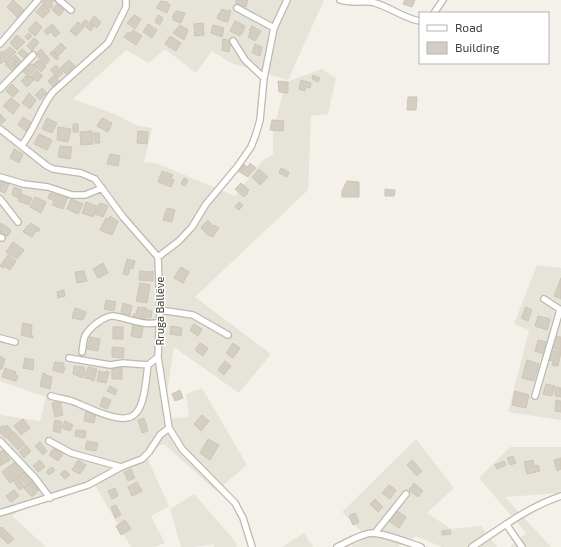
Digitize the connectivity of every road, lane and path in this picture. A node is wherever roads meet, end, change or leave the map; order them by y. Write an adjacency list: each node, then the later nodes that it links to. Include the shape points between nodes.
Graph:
1 (38, 0): 13 (street)
2 (59, 0): 8 (street)
3 (126, 0): 18 (street, via 126,7 108,43 45,101)
4 (287, 0): 11 (street)
5 (340, 0): 10 (street, via 366,0)
6 (443, 0): 9 (street)
7 (237, 8): 11 (street)
8 (71, 10)
9 (435, 12)
10 (419, 21)
11 (274, 28): 15 (street)
12 (233, 41): 15 (street, via 245,60)
13 (0, 44)
14 (33, 55): 16 (street)
15 (264, 78): 23 (street, via 260,120 250,147 206,204 192,227)
16 (0, 90)
17 (0, 129): 18 (street)
18 (22, 145): 20 (street, via 47,166 81,173 95,179)
19 (0, 178): 20 (street, via 48,187 72,195 85,195)
20 (102, 188): 23 (street)
21 (0, 199): 22 (street)
22 (18, 222)
23 (158, 257): 25 (street, Rruga Ballëve)
24 (544, 299): 26 (street)
25 (160, 310): 27 (street, Rruga Ballëve); 28 (street, via 193,315)
26 (561, 310): 36 (street)
27 (159, 322): 31 (street, via 148,324 114,316 107,317 86,334); 32 (street, Rruga Ballëve)
28 (228, 335)
29 (0, 338): 30 (street)
30 (15, 342)
31 (82, 352)
32 (158, 357): 34 (street); 37 (street, Rruga Ballëve)
33 (69, 358): 34 (street, via 110,365)
34 (148, 365): 35 (street, via 140,405 136,413 129,418 101,414)
35 (51, 396)
36 (535, 396)
37 (169, 428): 40 (street, via 160,435 142,459); 47 (street, Rruga Ballëve, via 182,448 235,503 243,518)
38 (0, 440): 43 (street)
39 (49, 441): 40 (street, via 71,453)
40 (120, 467): 43 (street, via 88,485)
41 (406, 494): 46 (street)
42 (561, 496): 45 (street, via 536,506)
43 (50, 498): 44 (street)
44 (0, 514)
45 (506, 524): 50 (street); 51 (street)
46 (375, 533): 48 (street, via 355,538); 49 (street)
47 (252, 547)
48 (337, 547)
49 (421, 547)
50 (472, 547)
51 (522, 547)

